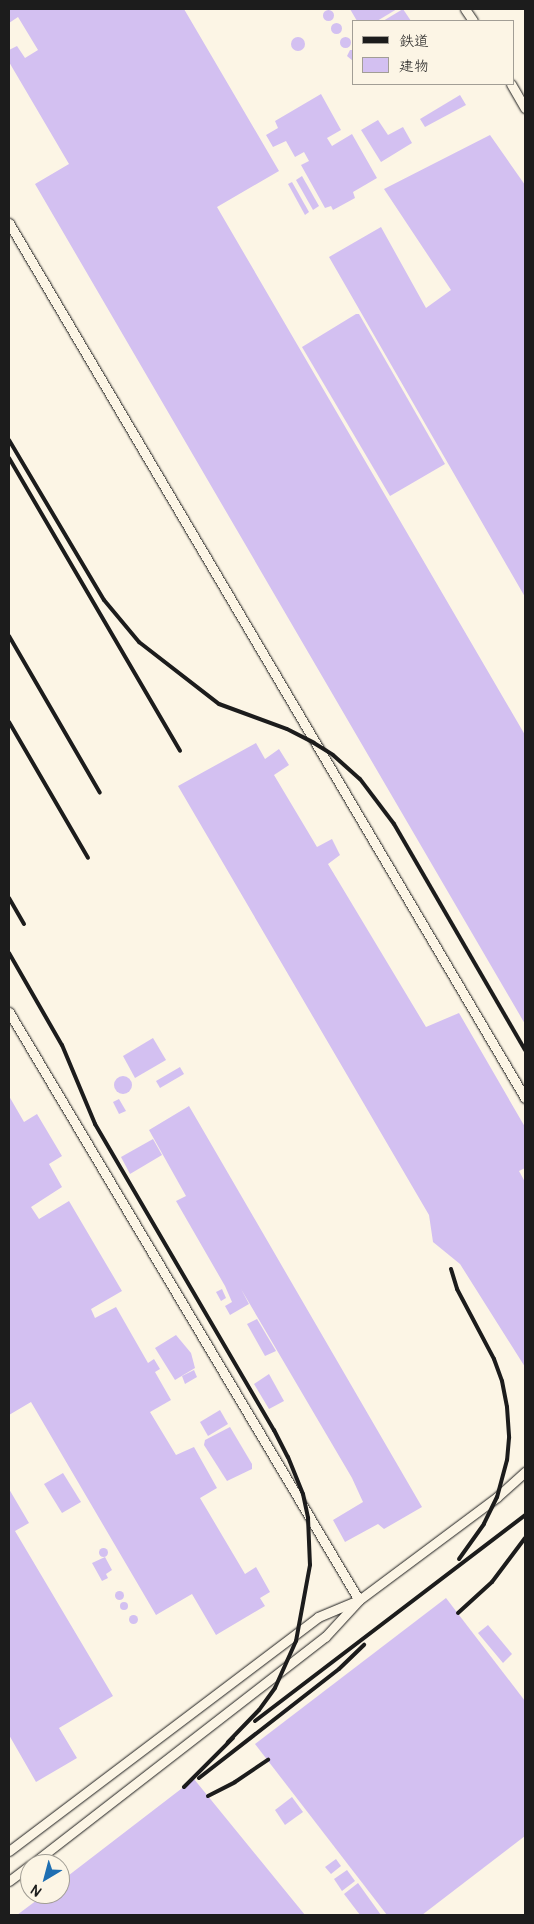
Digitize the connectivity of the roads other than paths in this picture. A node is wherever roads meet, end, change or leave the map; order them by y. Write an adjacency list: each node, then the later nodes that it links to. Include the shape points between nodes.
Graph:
1 (466, 9): 2 (lane)
2 (472, 20)
3 (512, 85): 4 (lane)
4 (525, 108)
5 (9, 223): 7 (lane)
6 (9, 1012): 9 (lane)
7 (525, 1098)
8 (525, 1472): 9 (lane, via 497,1497)
9 (358, 1600): 10 (lane, via 318,1617); 11 (lane, via 325,1637)
10 (9, 1851)
11 (45, 1854)
12 (20, 1873): 13 (lane)
13 (9, 1881)

